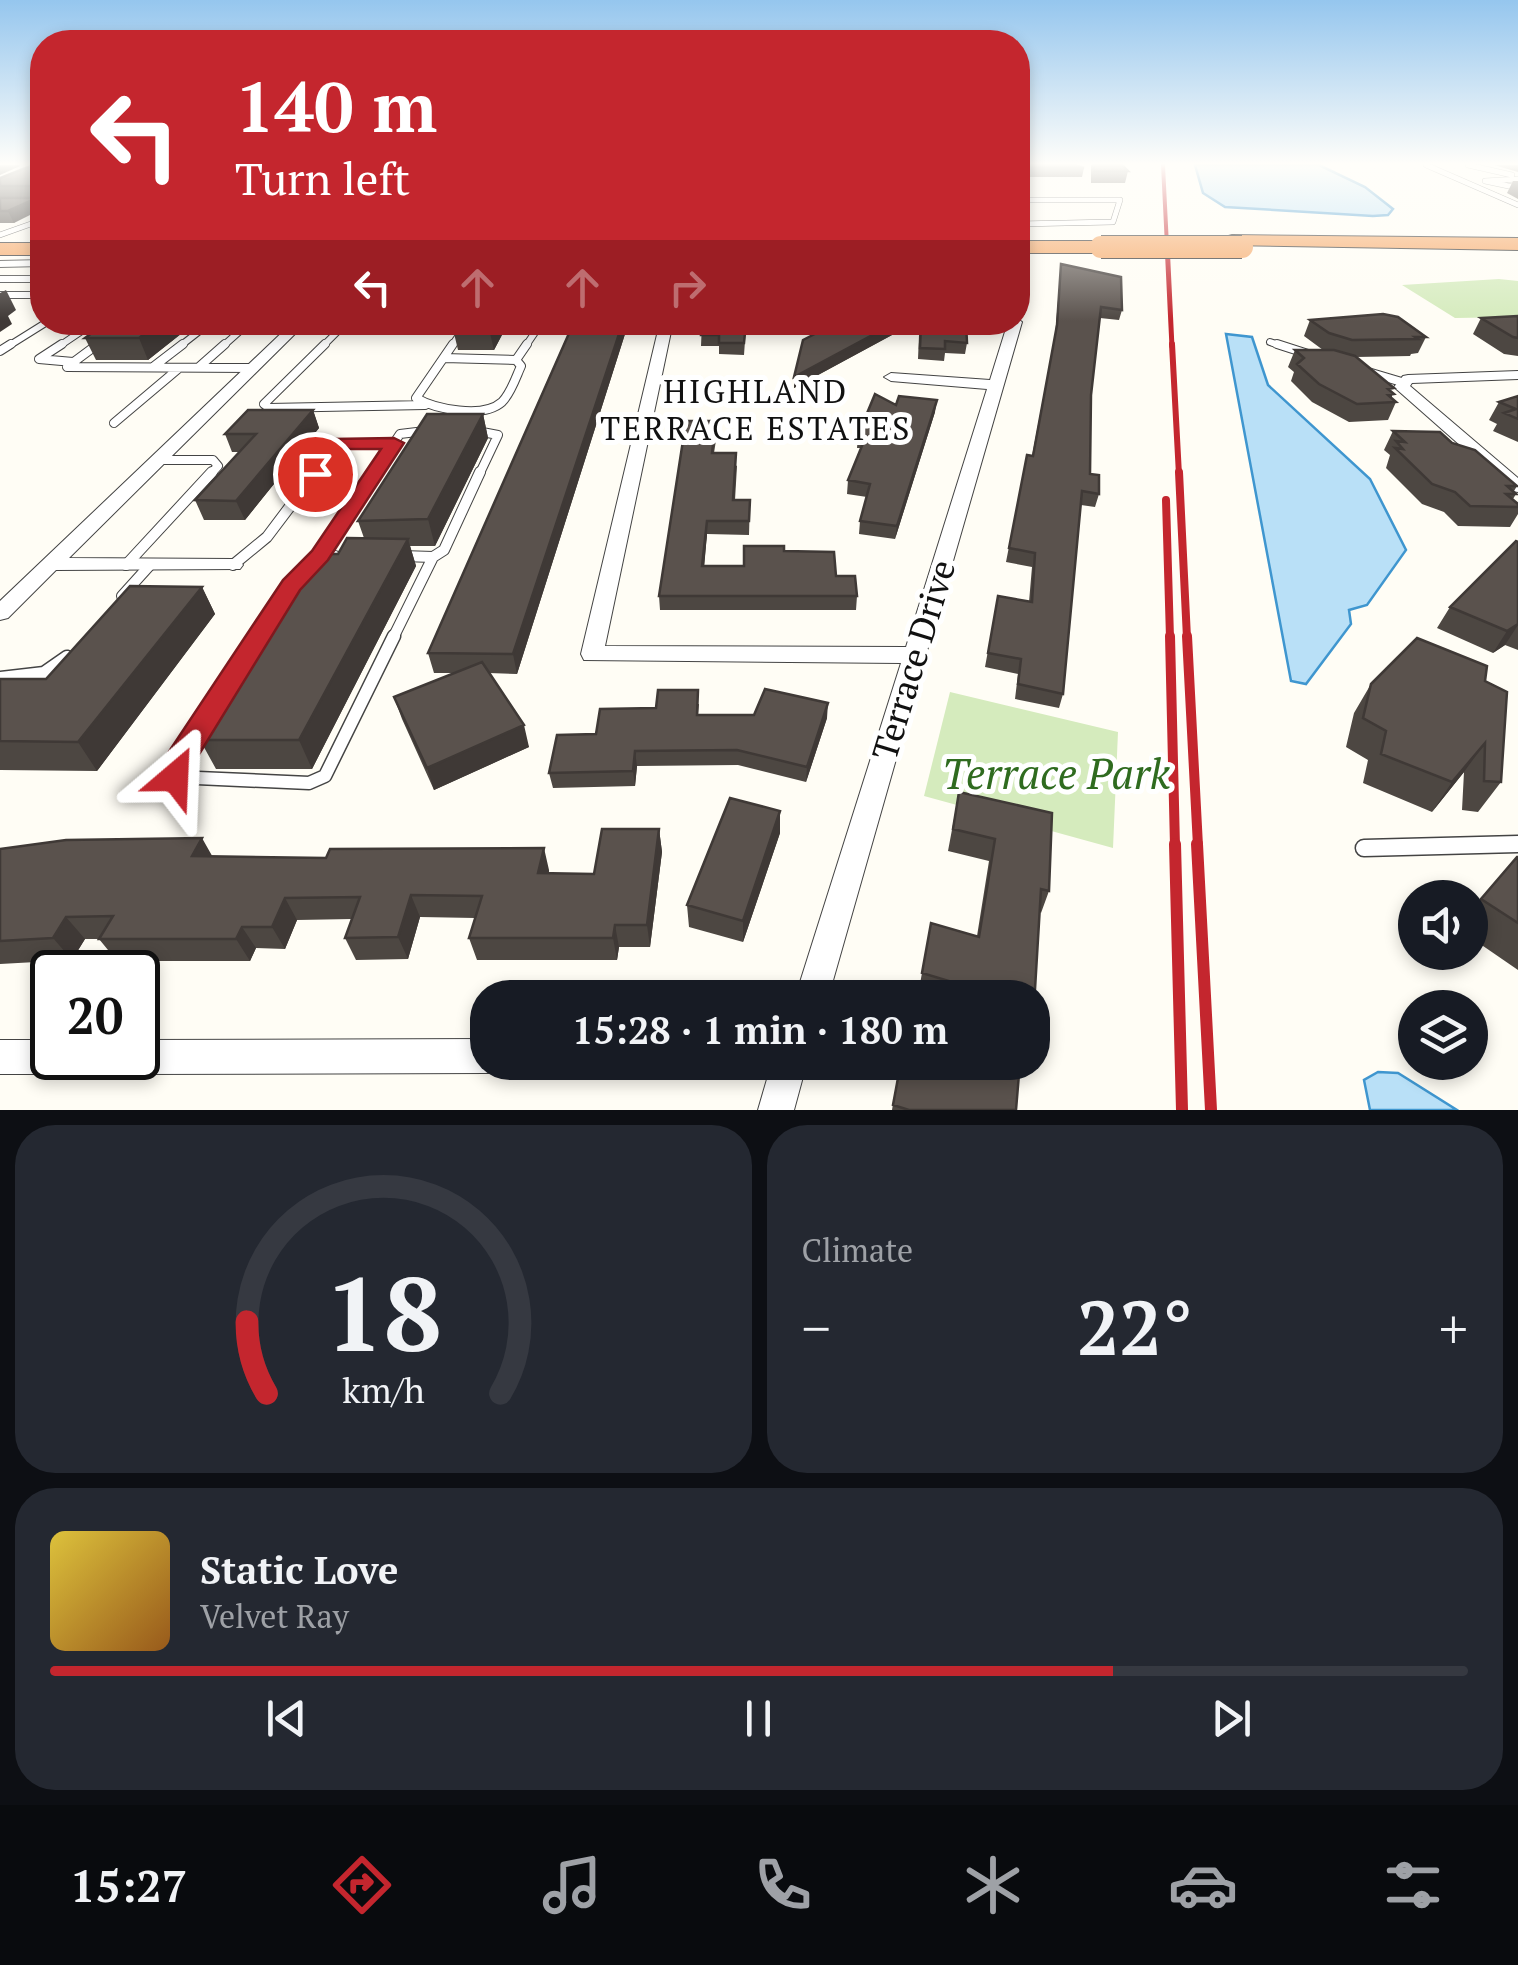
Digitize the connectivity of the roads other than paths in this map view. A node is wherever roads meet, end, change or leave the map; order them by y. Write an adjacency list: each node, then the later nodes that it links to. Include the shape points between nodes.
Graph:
1 (1115, 217): 3 (lane, via 1113,222)
2 (30, 224): 4 (lane)
3 (1030, 224)
4 (4, 233): 7 (highway)
5 (1030, 244): 6 (highway, bridge)
6 (1518, 244)
7 (30, 245)
8 (30, 252): 9 (highway)
9 (0, 260)
10 (0, 279): 11 (lane)
11 (30, 279)
12 (0, 295): 13 (lane)
13 (30, 295)
14 (30, 332): 26 (lane)
15 (76, 335): 30 (lane, via 40,359)
16 (111, 335): 30 (lane)
17 (194, 335): 31 (lane)
18 (235, 335): 33 (lane)
19 (288, 335): 34 (street)
20 (334, 335): 40 (lane, via 264,404)
21 (459, 335): 27 (lane)
22 (533, 335): 29 (lane)
23 (664, 335): 58 (street, via 592,654)
24 (1010, 335): 39 (street, Terrace Drive)
25 (1270, 342): 28 (lane)
26 (0, 351)
27 (444, 358): 29 (lane); 40 (lane, via 416,398)
28 (1321, 358)
29 (516, 360): 40 (lane, via 522,366 501,402)
30 (74, 362): 31 (lane, via 66,367)
31 (152, 368): 32 (lane)
32 (179, 368): 33 (lane); 41 (lane)
33 (198, 368): 34 (lane)
34 (254, 368): 45 (street)
35 (1354, 368): 38 (lane)
36 (1518, 376): 38 (street, via 1426,375)
37 (891, 377): 39 (street)
38 (1405, 383): 46 (street, via 1411,398)
39 (995, 385): 58 (street, Terrace Drive)
40 (424, 405)
41 (114, 423)
42 (443, 432): 44 (lane, via 400,434)
43 (459, 432): 50 (lane, via 498,435 444,550)
44 (394, 443): 47 (lane); 54 (lane, via 339,444 267,537)
45 (159, 460): 51 (street); 52 (lane, via 213,460 218,466)
46 (1518, 487)
47 (320, 556): 48 (lane); 50 (lane, via 291,586 174,768 175,777 309,783 325,776)
48 (339, 556)
49 (396, 556): 50 (lane)
50 (433, 557)
51 (51, 564): 52 (street); 56 (street)
52 (126, 564): 53 (street)
53 (150, 565): 54 (street); 55 (lane)
54 (232, 565)
55 (111, 608)
56 (0, 613)
57 (72, 651): 59 (lane, via 50,673)
58 (918, 655): 62 (street, Terrace Drive)
59 (0, 678)
60 (1518, 844): 61 (lane)
61 (1364, 848)
62 (817, 980)
63 (470, 1056): 66 (street)
64 (0, 1057): 65 (street)
65 (30, 1057)
66 (160, 1057)
67 (785, 1080): 68 (street)
68 (776, 1110)

